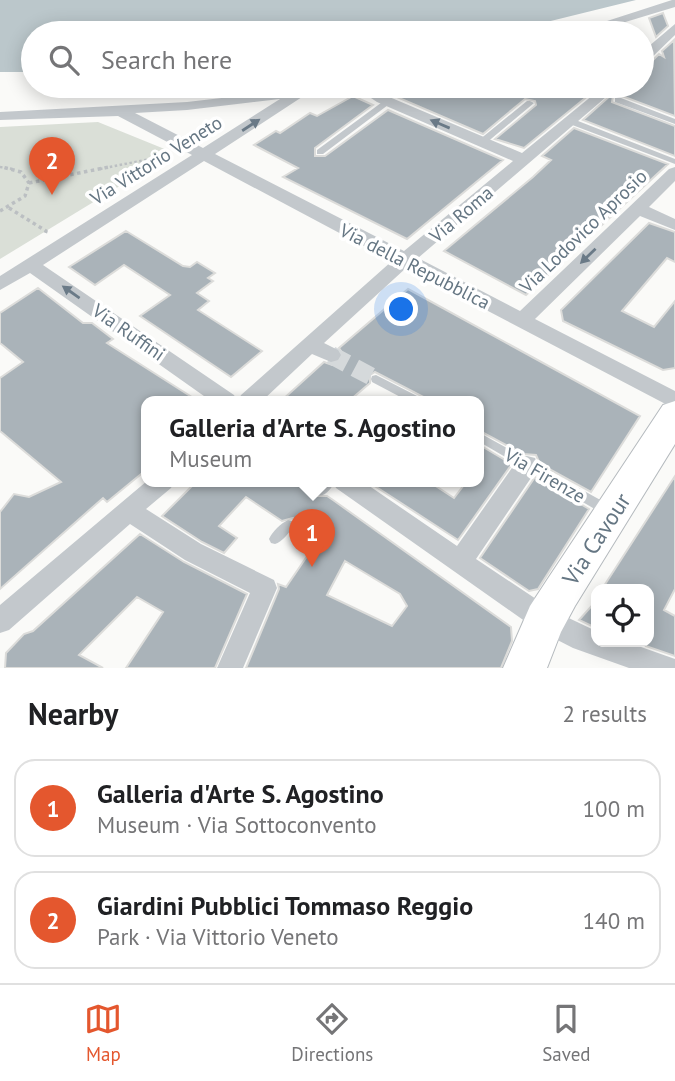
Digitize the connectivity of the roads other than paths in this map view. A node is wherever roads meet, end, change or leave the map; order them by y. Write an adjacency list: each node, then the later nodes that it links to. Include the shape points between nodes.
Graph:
1 (675, 3): 2 (street)
2 (616, 21)
3 (675, 27): 4 (street)
4 (654, 47)
5 (261, 98): 12 (street)
6 (293, 98): 20 (street, Via Vittorio Veneto, one-way to 6)
7 (380, 98): 10 (street)
8 (607, 98): 15 (street, Via Roma)
9 (625, 98): 16 (lane)
10 (388, 102): 18 (street, one-way to 10); 19 (lane)
11 (530, 103): 18 (lane)
12 (176, 107): 13 (street); 17 (street, via 157,118)
13 (104, 110): 14 (street); 17 (street, via 121,112)
14 (0, 116)
15 (570, 121): 21 (street, Via Roma); 22 (lane)
16 (675, 122)
17 (155, 129): 20 (street, Via della Repubblica)
18 (482, 142): 21 (street)
19 (320, 152)
20 (204, 156): 26 (street, Via Vittorio Veneto); 27 (street, Via della Repubblica)
21 (526, 160): 27 (street, Via Roma)
22 (675, 162)
23 (675, 172): 24 (street, Via Lodovico Aprosio)
24 (637, 208): 25 (street); 29 (street, Via Lodovico Aprosio, one-way to 29)
25 (675, 225)
26 (39, 259): 28 (street, Via Vittorio Veneto); 33 (street, Via Ruffini, one-way to 26)
27 (405, 261): 29 (street, Via della Repubblica); 30 (street, Via Roma)
28 (0, 284)
29 (521, 321): 36 (street, Via della Repubblica)
30 (310, 345): 31 (street); 34 (street, Via Roma)
31 (331, 355)
32 (376, 379): 35 (lane)
33 (220, 396)
34 (254, 396)
35 (408, 396)
36 (675, 401)
37 (675, 415): 45 (main road, Via Cavour)
38 (484, 440): 39 (lane, Via Firenze)
39 (527, 465): 45 (lane, Via Firenze); 48 (street)
40 (157, 487): 44 (street)
41 (325, 487): 43 (lane)
42 (353, 487): 48 (street)
43 (320, 492)
44 (131, 511): 50 (street); 51 (street, via 193,552 265,588)
45 (612, 513): 49 (main road, Via Cavour)
46 (288, 525): 47 (lane)
47 (275, 539)
48 (460, 562): 49 (street)
49 (545, 620): 52 (main road, Via Cavour); 53 (street, via 582,639)
50 (0, 621)
51 (230, 668)
52 (525, 668)
53 (666, 668)

